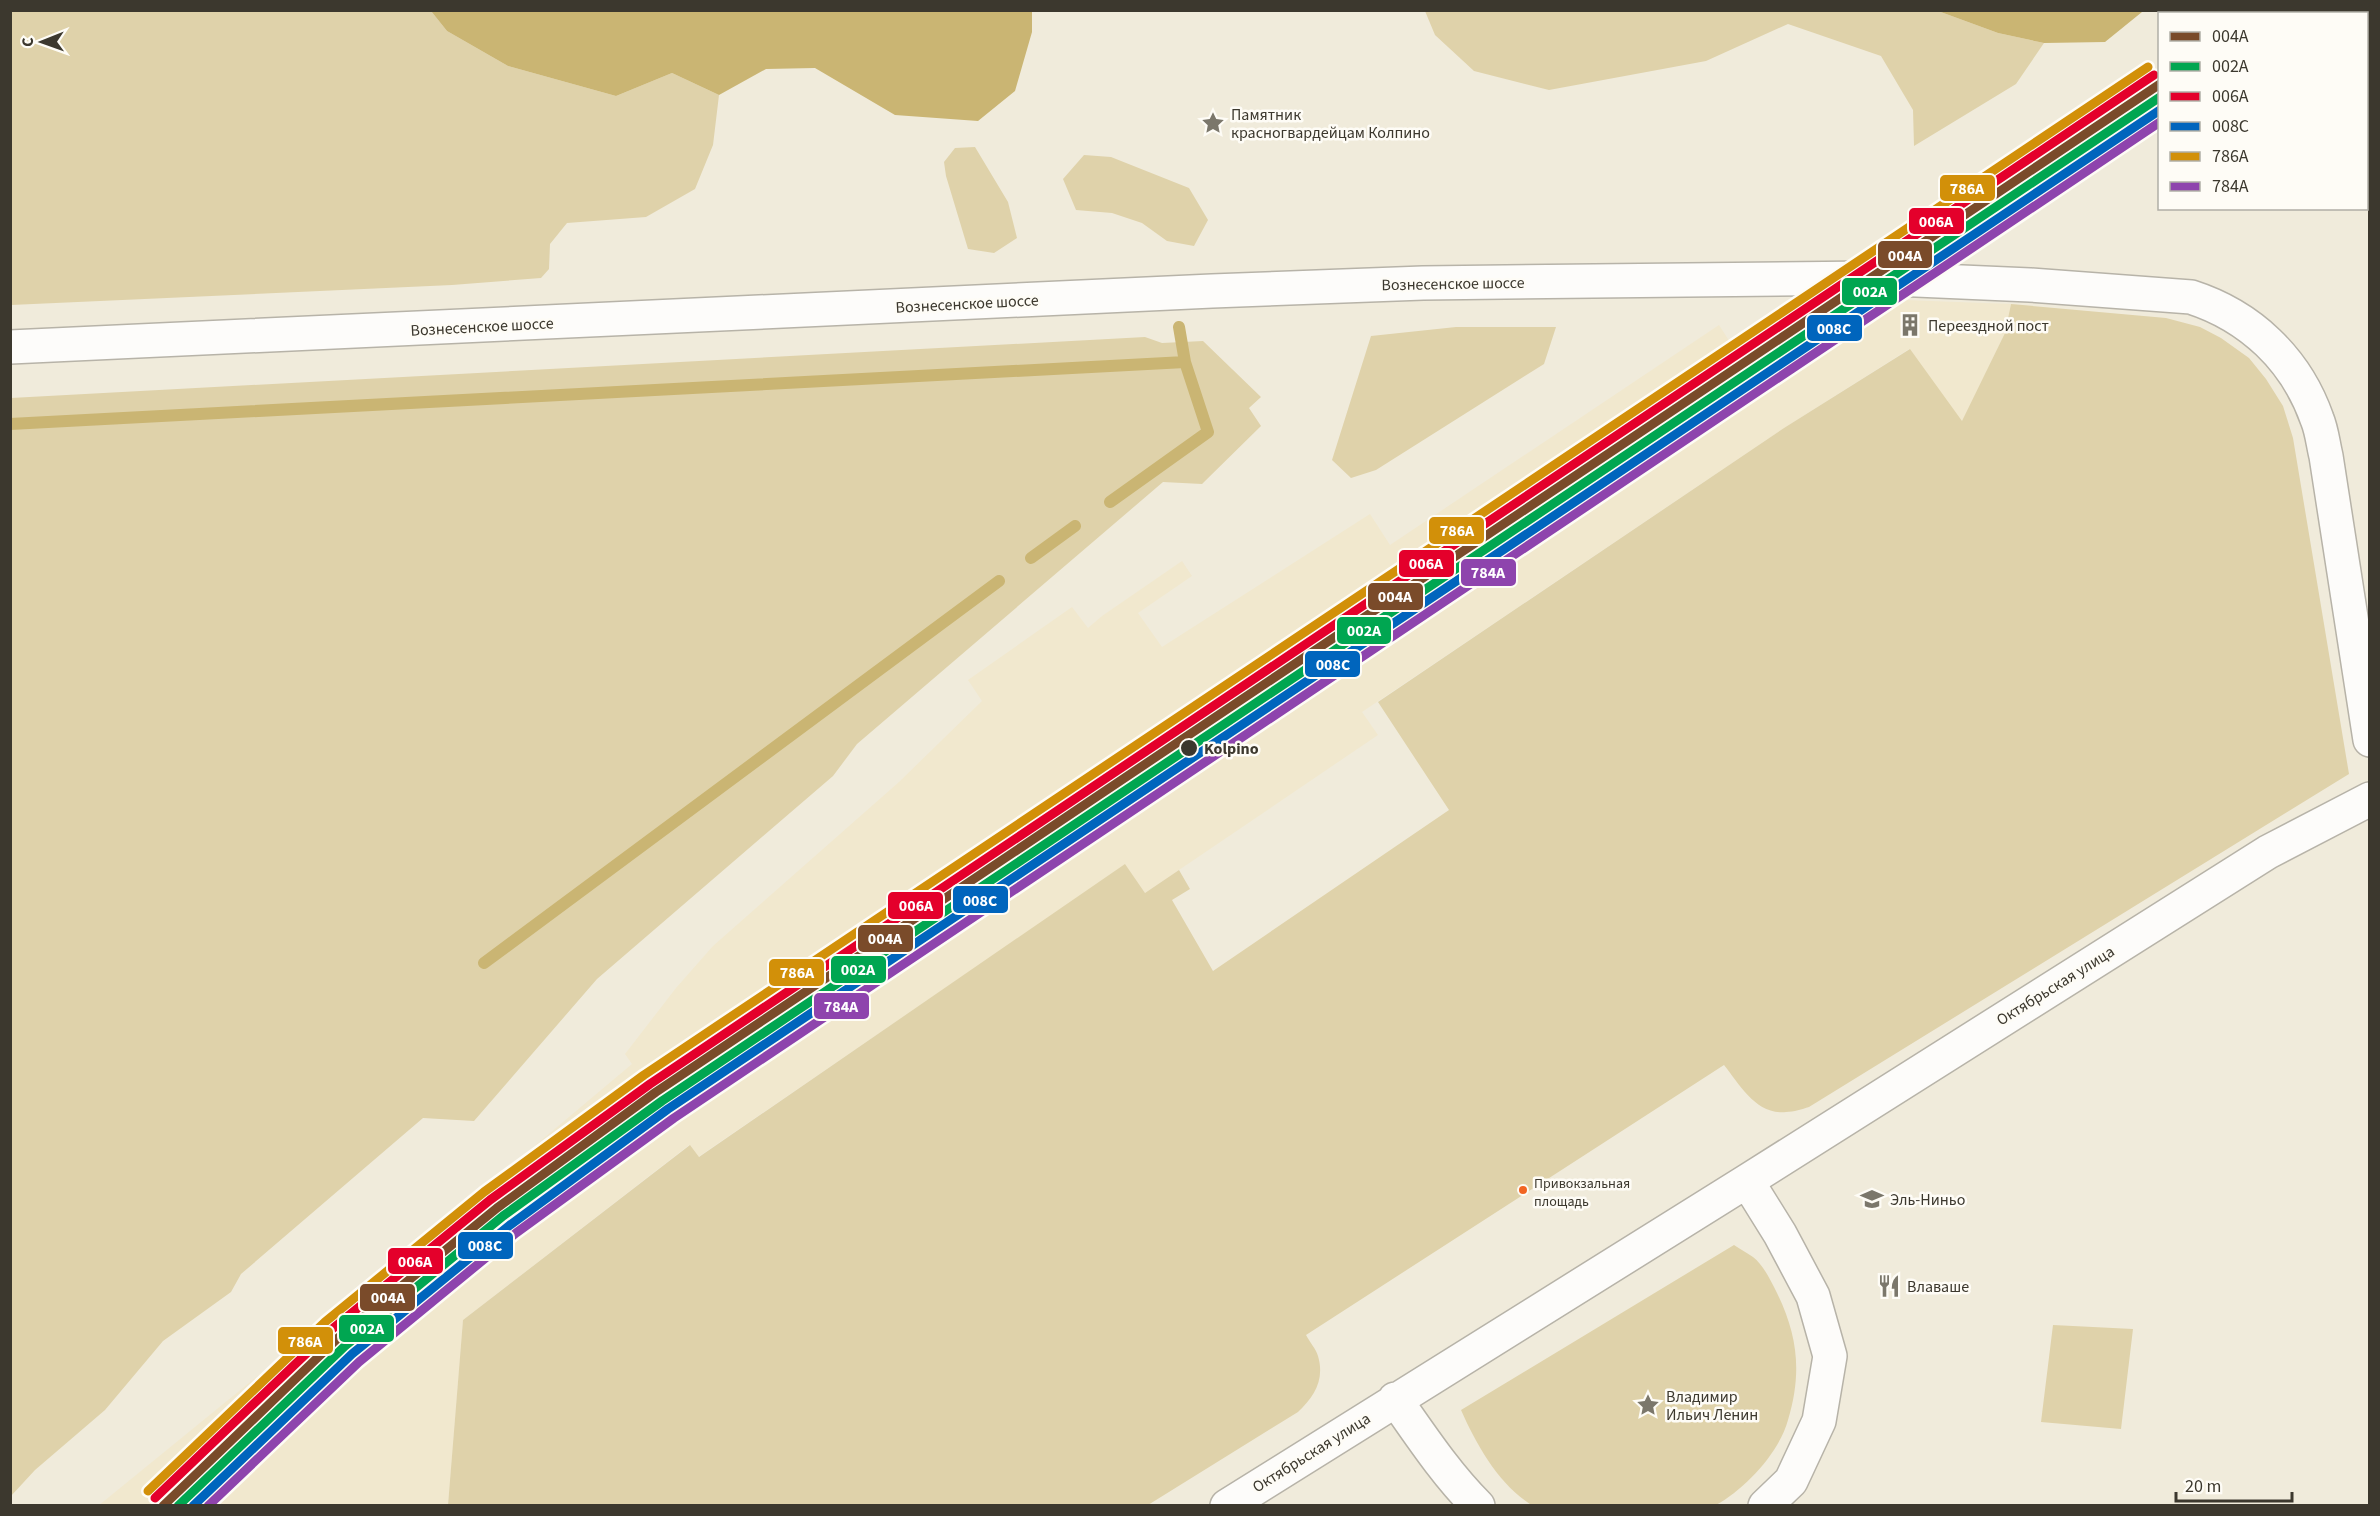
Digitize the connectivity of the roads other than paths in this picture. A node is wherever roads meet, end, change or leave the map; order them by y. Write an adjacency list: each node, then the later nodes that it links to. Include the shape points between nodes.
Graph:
1 (10, 347): 2 (street, Вознесенское шоссе, via 1318,286 1924,279 2191,297 2240,318 2277,351 2295,374 2314,411 2326,456)
2 (2370, 740)
3 (2370, 799): 4 (street, Октябрьская улица, via 2268,852)
4 (1747, 1181): 5 (street); 8 (street, via 1813,1296 1830,1356 1819,1421 1791,1481)
5 (1395, 1399): 6 (street, Октябрьская улица); 7 (street, via 1434,1455)
6 (1227, 1506)
7 (1478, 1506)
8 (1765, 1506)

